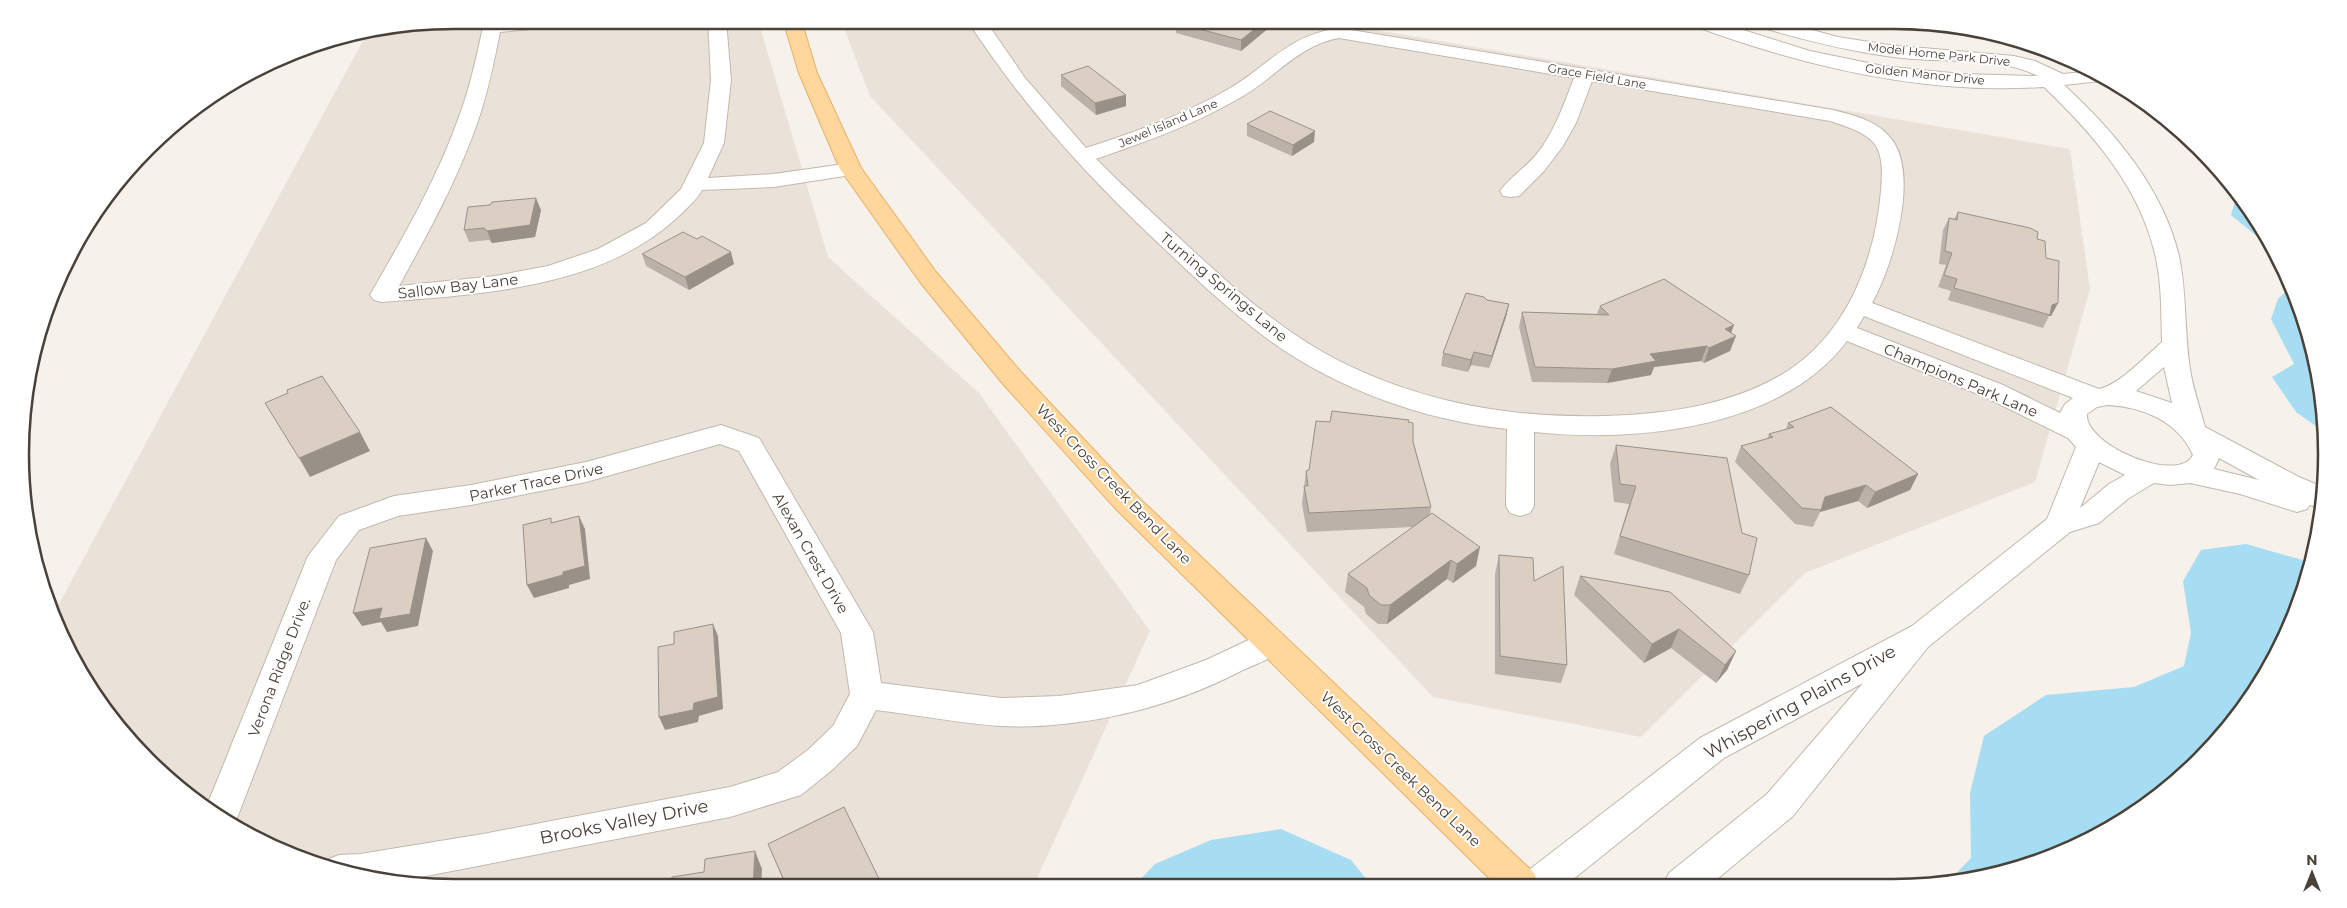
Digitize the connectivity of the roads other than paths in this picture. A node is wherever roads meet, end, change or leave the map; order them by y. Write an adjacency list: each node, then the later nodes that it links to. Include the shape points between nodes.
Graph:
1 (492, 29): 14 (street, Sallow Bay Lane, via 464,134 430,208 382,295 479,287 554,273 624,247 663,222)
2 (718, 29): 14 (street, Sallow Bay Lane, via 722,104 718,134)
3 (795, 29): 13 (main road, West Cross Creek Bend Lane, via 808,73)
4 (984, 29): 12 (street, Turning Springs Lane, via 1026,92)
5 (1721, 29): 10 (street, Golden Manor Drive, via 1767,46 1883,72 2001,82)
6 (1788, 29): 10 (street, Model Home Park Drive, via 1835,42 1887,51 2028,64 2056,78)
7 (1324, 34): 8 (street, Grace Field Lane, via 1353,34); 12 (street, Jewel Island Lane, via 1302,42 1245,87 1206,108 1149,134)
8 (1585, 74): 11 (street, Grace Field Lane, via 1834,116); 15 (street, via 1559,135 1537,166)
9 (2089, 77): 10 (street, Golden Manor Drive)
10 (2049, 80): 18 (street, via 2083,112 2111,146 2135,179 2153,216 2167,254)
11 (1869, 128): 16 (street, Turning Springs Lane, via 1888,145 1893,169 1887,235 1875,277)
12 (1084, 156): 20 (street, Turning Springs Lane, via 1127,202 1202,271 1272,331 1314,358 1407,398 1460,412)
13 (851, 169): 14 (street, via 732,185); 32 (main road, West Cross Creek Bend Lane, via 928,277 1012,378 1126,502)
14 (696, 184)
15 (1510, 191)
16 (1859, 306): 17 (street, Turning Springs Lane); 19 (street, Champions Park Lane)
17 (1843, 331): 20 (street, Turning Springs Lane, via 1819,359 1794,378 1744,402 1690,416 1640,423); 23 (street, Champions Park Lane, via 1994,391)
18 (2175, 344): 19 (street, via 2134,380); 21 (street, via 2177,371)
19 (2103, 396): 21 (street, Champions Park Lane, via 2131,398 2154,405); 23 (street, via 2082,402 2074,410 2073,420)
20 (1520, 421): 27 (street)
21 (2195, 431): 25 (street, via 2204,442 2207,455 2202,466); 26 (street)
22 (721, 434): 29 (street, Parker Trace Drive, via 586,472 472,495 394,506); 33 (street, Alexan Crest Drive, via 749,445 857,632)
23 (2084, 439): 24 (street, Champions Park Lane, via 2128,466); 30 (street, via 2085,467 2066,503)
24 (2150, 473): 25 (street, Champions Park Lane); 30 (street, Whispering Plains Drive, via 2119,491 2089,516)
25 (2190, 473): 28 (street, via 2243,485)
26 (2316, 497)
27 (1520, 506)
28 (2315, 508)
29 (349, 523): 34 (street, Verona Ridge Drive., via 322,556)
30 (2060, 524): 31 (street, Whispering Plains Drive)
31 (1923, 635): 37 (street, Whispering Plains Drive, via 1712,748); 38 (street, Whispering Plains Drive, via 1780,805)
32 (1270, 642): 33 (street, via 1217,669 1139,698 1059,710 1002,712); 36 (main road, West Cross Creek Bend Lane)
33 (867, 695): 35 (street, Brooks Valley Drive, via 845,736 789,784 730,802)
34 (222, 811)
35 (366, 870)
36 (1515, 879)
37 (1546, 879)
38 (1689, 879)

